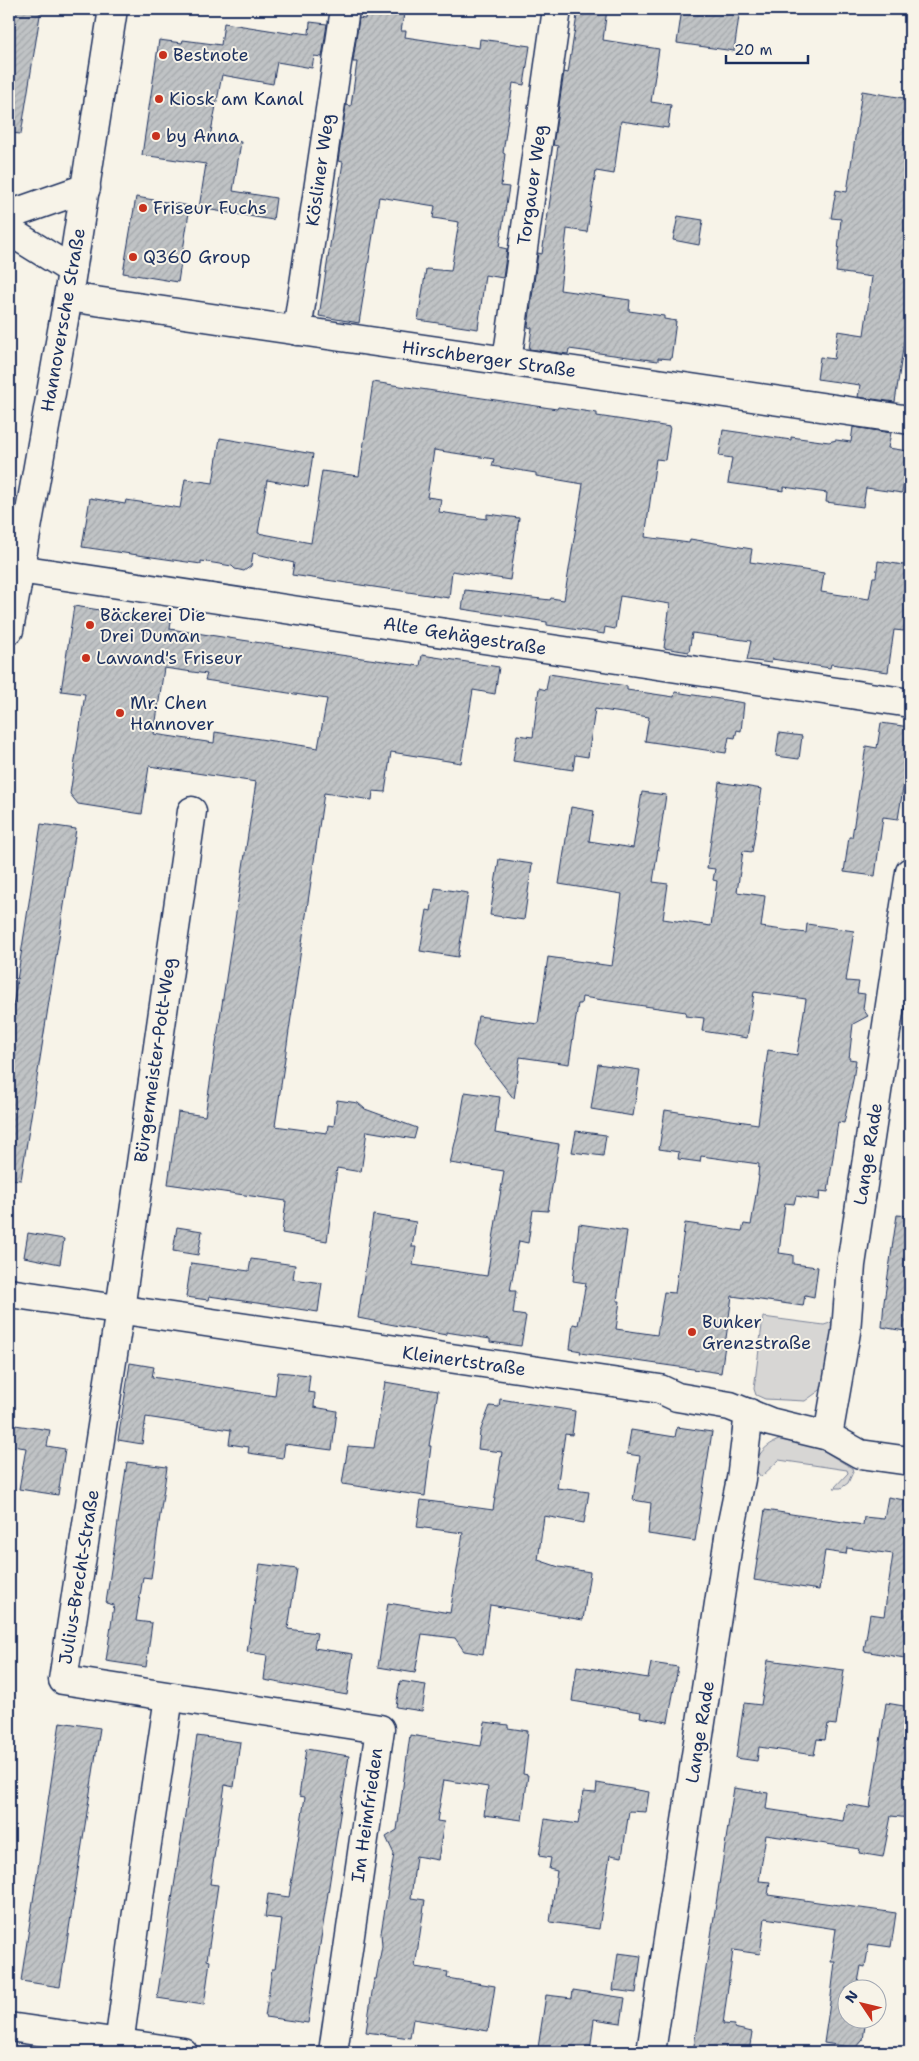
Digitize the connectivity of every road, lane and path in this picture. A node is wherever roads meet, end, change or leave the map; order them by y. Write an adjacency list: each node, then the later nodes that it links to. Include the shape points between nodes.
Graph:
1 (113, 9): 4 (street, Hannoversche Straße)
2 (345, 9): 9 (street, Kösliner Weg)
3 (557, 9): 10 (street, Torgauer Weg)
4 (86, 188): 5 (street); 7 (street, Hannoversche Straße)
5 (9, 215)
6 (9, 231): 7 (street)
7 (72, 270): 8 (street, Hannoversche Straße)
8 (68, 297): 9 (street, Hirschberger Straße); 12 (street, Hannoversche Straße)
9 (297, 330): 10 (street, Hirschberger Straße)
10 (507, 361): 11 (street, Hirschberger Straße)
11 (910, 420)
12 (19, 569): 13 (street, Hannoversche Straße); 14 (street, Alte Gehägestraße)
13 (9, 630)
14 (910, 702)
15 (192, 811): 18 (street, Bürgermeister-Pott-Weg)
16 (910, 872): 20 (street, Lange Rade, via 851,1265 846,1332)
17 (9, 1293): 18 (street, Kleinertstraße)
18 (120, 1309): 19 (street, Kleinertstraße, via 660,1389 677,1397 730,1406); 22 (street, Julius-Brecht-Straße, via 63,1680)
19 (749, 1413): 20 (street, Kleinertstraße, via 770,1422); 27 (street, Lange Rade)
20 (828, 1436): 21 (street, Kleinertstraße, via 860,1454)
21 (910, 1461)
22 (169, 1696): 24 (street); 26 (street, Im Heimfrieden, via 380,1729)
23 (9, 2027): 24 (street)
24 (119, 2047): 25 (street)
25 (183, 2052)
26 (333, 2052)
27 (652, 2052)

